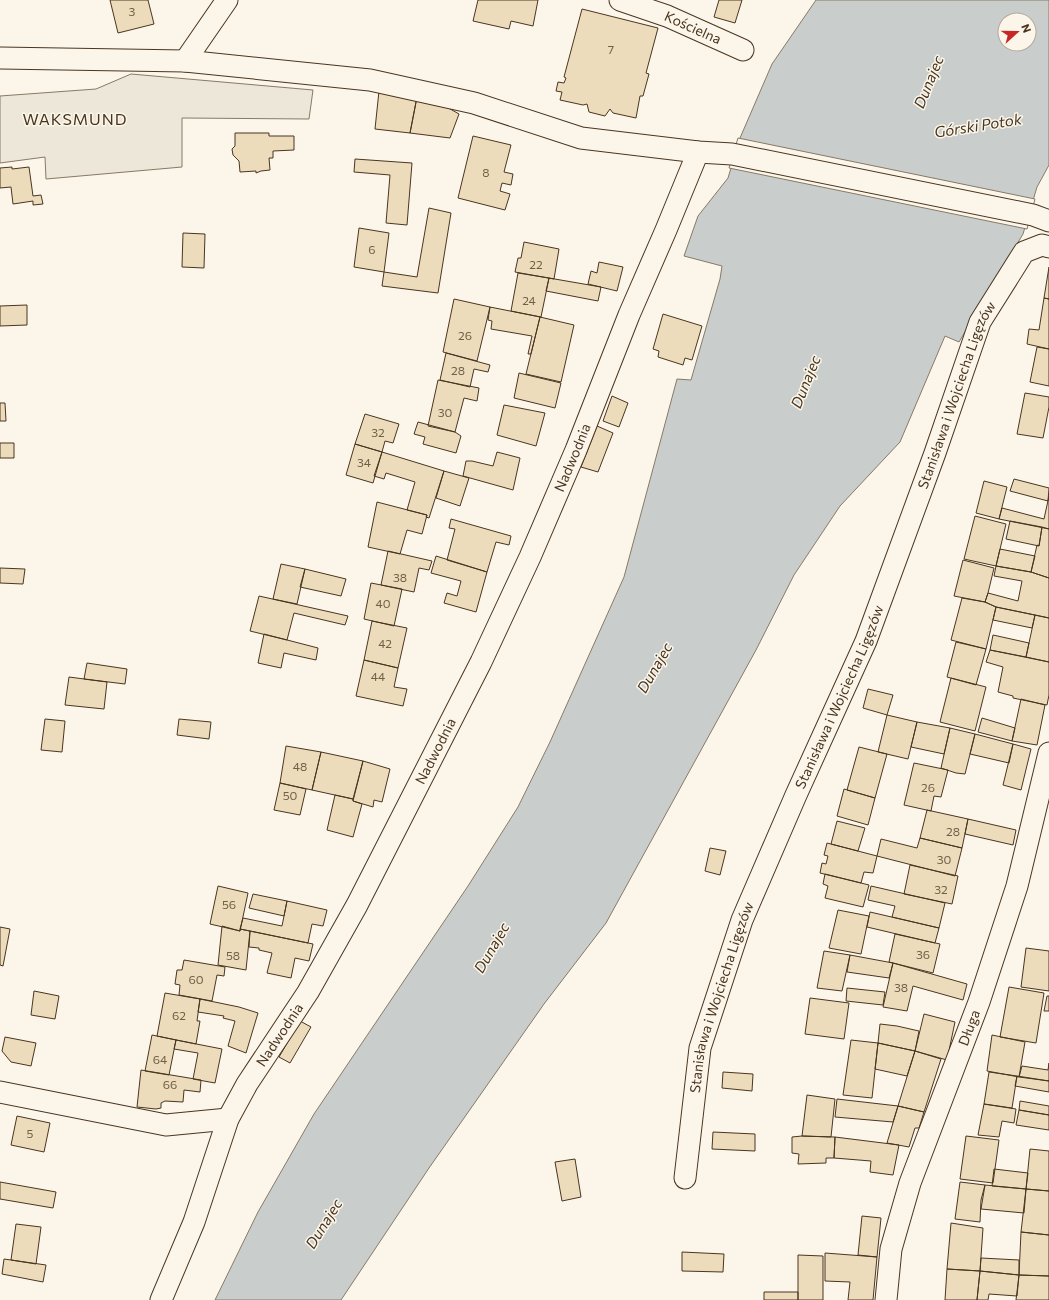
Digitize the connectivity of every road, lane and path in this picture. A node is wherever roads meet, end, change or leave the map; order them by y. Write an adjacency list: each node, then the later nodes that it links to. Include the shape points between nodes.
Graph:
1 (227, 0): 5 (street)
2 (620, 0): 3 (street, Kościelna, via 667,16)
3 (743, 50)
4 (0, 58): 5 (street)
5 (185, 61): 6 (street, via 370,80 474,103 581,138)
6 (698, 152): 7 (street, via 732,154); 11 (street, Nadwodnia, via 629,315 576,450 481,662 357,905 308,992)
7 (1041, 218)
8 (1049, 247): 12 (street, Stanisława i Wojciecha Ligęzów, via 1042,245 1024,252 980,322 866,641 742,920 700,1048)
9 (1049, 753): 14 (street, Długa, via 1018,886 978,1002 910,1183 891,1249)
10 (0, 1092): 11 (street, via 166,1125)
11 (228, 1119): 13 (street, Nadwodnia, via 194,1222)
12 (685, 1178)
13 (161, 1300)
14 (886, 1300)

